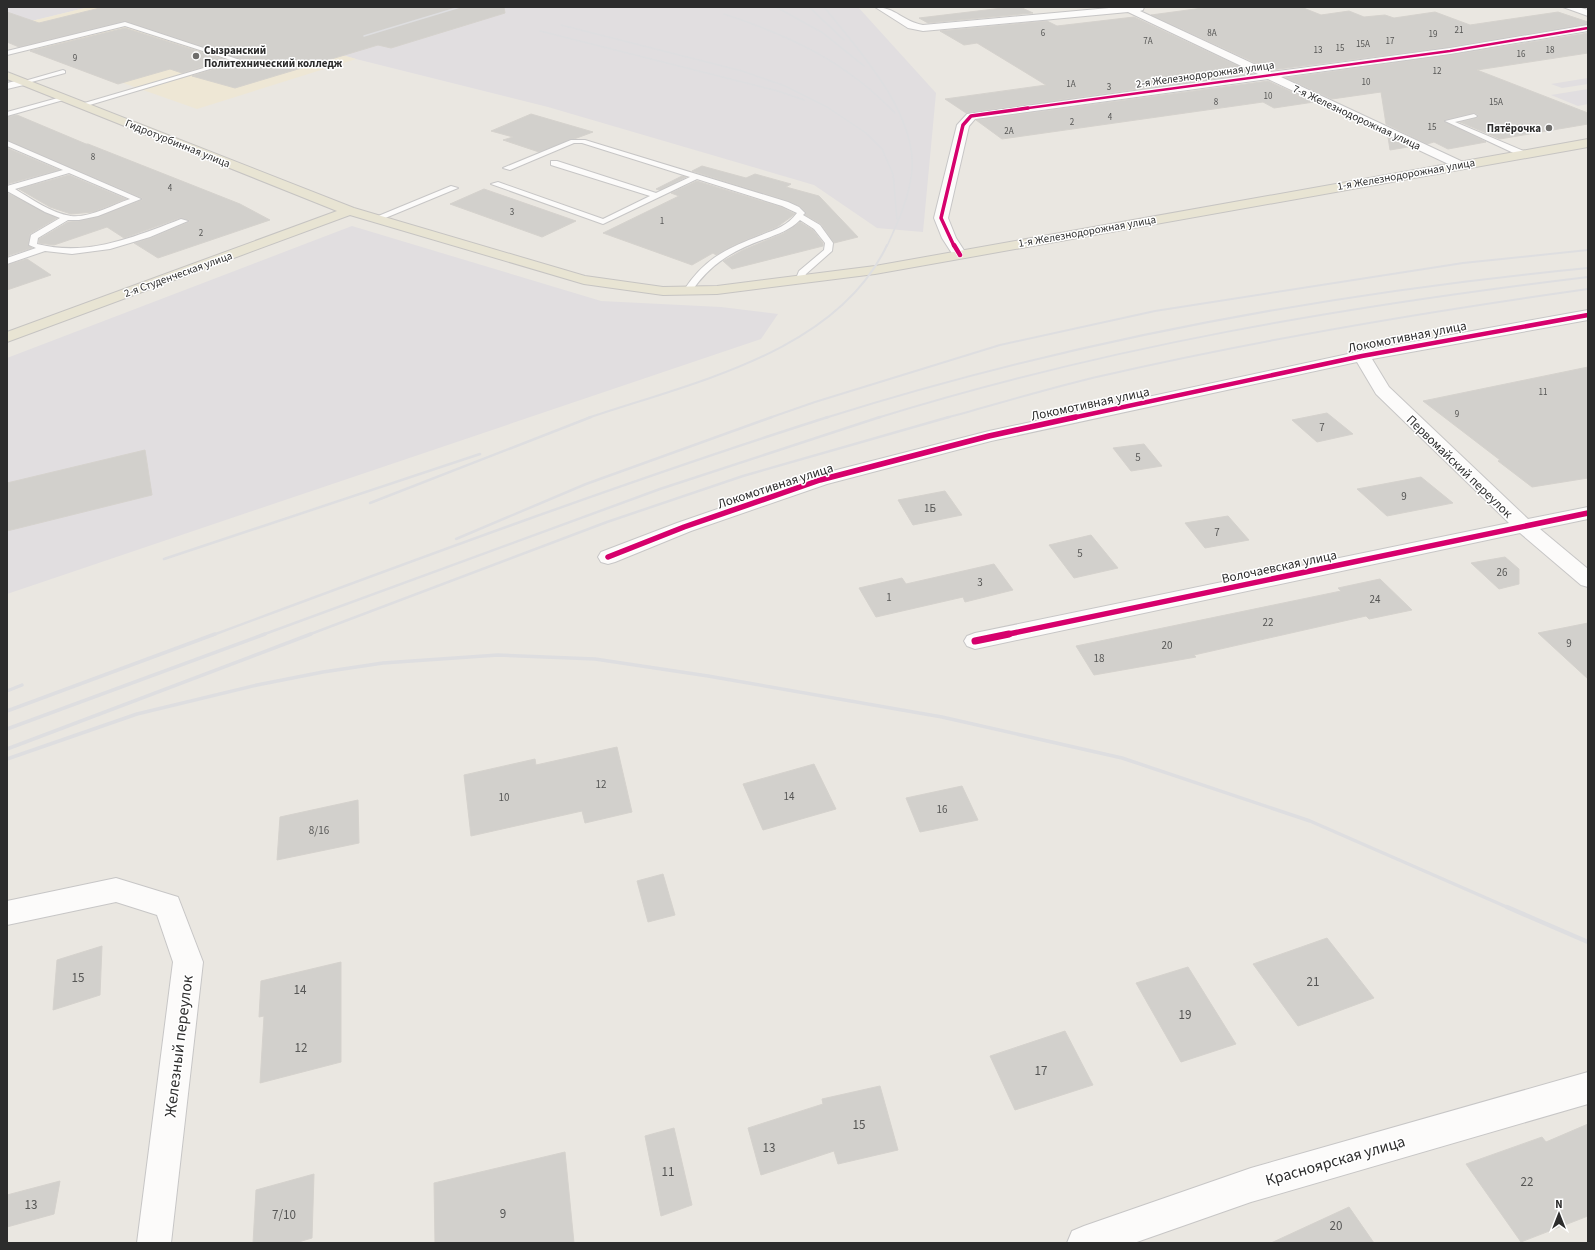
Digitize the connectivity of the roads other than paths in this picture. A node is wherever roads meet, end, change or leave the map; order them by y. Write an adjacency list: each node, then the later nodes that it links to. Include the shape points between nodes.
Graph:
1 (880, 7): 4 (street, via 911,26 936,28)
2 (1147, 7): 4 (street)
3 (1568, 7): 5 (street)
4 (1128, 8): 10 (street, 7-я Железнодорожная улица)
5 (1588, 13)
6 (1588, 28): 10 (street, 2-я Железнодорожная улица, via 1450,51)
7 (7, 53): 14 (lane, via 125,24 237,60)
8 (63, 72): 11 (lane)
9 (7, 75): 11 (main road, Гидротурбинная улица)
10 (1270, 75): 21 (street, 7-я Железнодорожная улица); 35 (street, 2-я Железнодорожная улица, via 971,116 963,125 941,218 949,238)
11 (24, 82): 12 (street); 13 (main road, Гидротурбинная улица)
12 (7, 86)
13 (65, 98): 14 (main road, Гидротурбинная улица); 15 (lane)
14 (83, 105): 29 (main road, Гидротурбинная улица)
15 (7, 114)
16 (1474, 116): 19 (lane, via 1448,121)
17 (7, 143): 23 (lane)
18 (1588, 143): 19 (main road, 1-я Железнодорожная улица)
19 (1523, 154): 21 (main road, 1-я Железнодорожная улица)
20 (554, 163): 28 (lane)
21 (1459, 164): 35 (main road, 1-я Железнодорожная улица)
22 (507, 168): 24 (lane, via 563,145 583,141)
23 (70, 170): 27 (lane); 31 (lane, via 137,199 86,216)
24 (698, 176): 28 (lane); 30 (lane, via 796,208 801,213)
25 (495, 184): 28 (lane, via 603,222)
26 (454, 188): 32 (lane)
27 (8, 189): 31 (lane)
28 (657, 196)
29 (349, 211): 32 (main road, Гидротурбинная улица); 40 (main road, 2-я Студенческая улица)
30 (799, 216): 37 (lane, via 817,227 829,243 828,251 802,273); 38 (lane, via 795,222 781,231 738,247 710,262)
31 (67, 217): 34 (lane, via 34,237 34,245)
32 (375, 218): 38 (main road, 1-я Железнодорожная улица, via 584,280 663,291)
33 (184, 221): 34 (lane, via 116,246 91,252 64,253)
34 (42, 248): 36 (lane)
35 (960, 255): 37 (main road, 1-я Железнодорожная улица)
36 (7, 261)
37 (799, 281): 38 (main road, 1-я Железнодорожная улица, via 718,290)
38 (688, 290)
39 (1588, 315): 41 (street, Локомотивная улица)
40 (7, 337)
41 (1362, 356): 43 (street, Первомайский переулок, via 1382,390); 44 (street, Локомотивная улица, via 989,436 820,480 684,527)
42 (1588, 513): 43 (street, Волочаевская улица)
43 (1522, 525): 45 (street, Первомайский переулок); 46 (street, Волочаевская улица)
44 (608, 557)
45 (1588, 580)
46 (975, 641)
47 (7, 913): 49 (street, Железный переулок, via 116,890 168,906 188,962)
48 (1588, 1088): 50 (street, Красноярская улица, via 1251,1185)
49 (154, 1243)
50 (1084, 1243)

